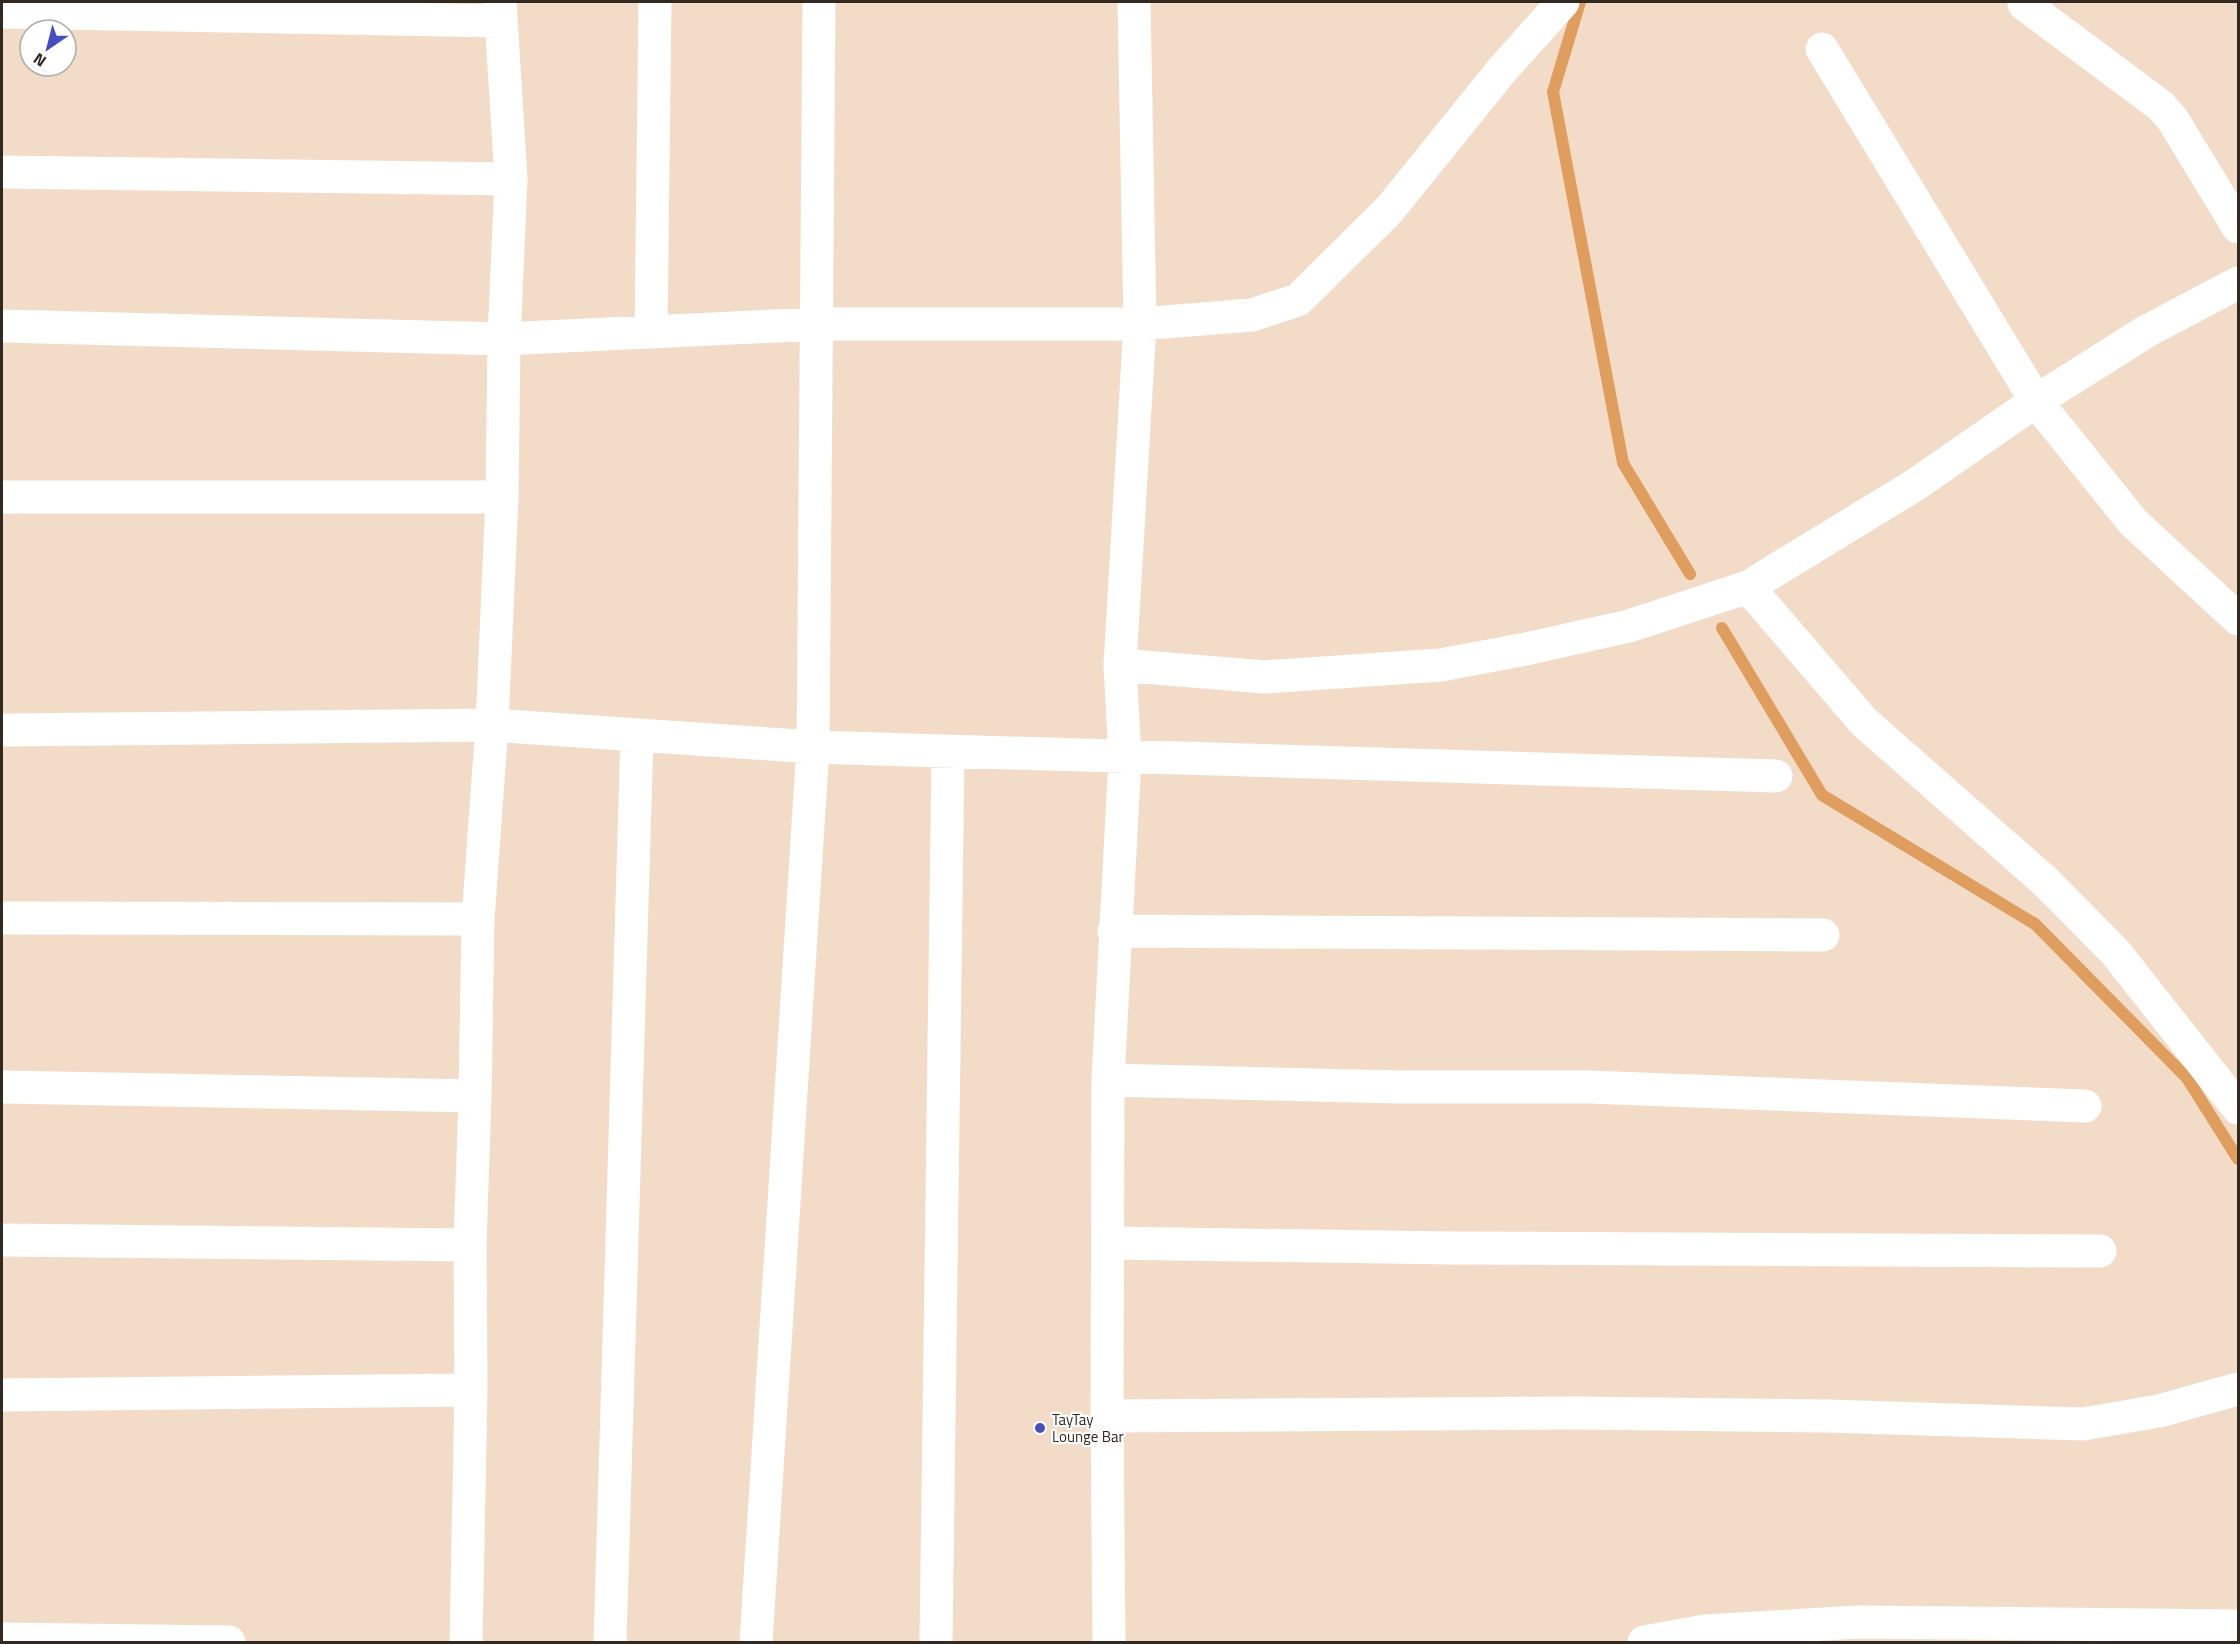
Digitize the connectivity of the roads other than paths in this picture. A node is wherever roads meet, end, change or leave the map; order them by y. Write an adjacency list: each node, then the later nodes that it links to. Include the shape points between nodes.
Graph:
1 (655, 2): 16 (street)
2 (819, 2): 13 (street)
3 (1134, 2): 14 (street)
4 (1563, 2): 14 (street, via 1502,70 1389,210 1298,300 1252,315)
5 (2024, 4): 11 (street, via 2161,106)
6 (500, 11): 7 (street); 10 (street)
7 (2, 12)
8 (1822, 49): 18 (street)
9 (2, 172): 10 (street)
10 (511, 179): 17 (street)
11 (2238, 228)
12 (2238, 283): 18 (street, via 2147,331)
13 (817, 324): 14 (street); 16 (street); 27 (street)
14 (1140, 324): 23 (street)
15 (2, 326): 17 (street)
16 (651, 332): 17 (street)
17 (504, 339): 19 (street)
18 (2036, 401): 21 (street, via 1915,485); 22 (street, via 2133,522)
19 (502, 496): 20 (street); 24 (street)
20 (2, 497)
21 (1748, 587): 23 (street, via 1629,626 1441,665 1265,677); 39 (street, via 1864,722 2047,883 2116,953)
22 (2238, 619)
23 (1120, 665): 29 (street)
24 (492, 725): 25 (street); 26 (street); 32 (street)
25 (2, 730)
26 (637, 735): 27 (street); 52 (street)
27 (813, 747): 28 (street); 53 (street)
28 (948, 752): 29 (street); 54 (street)
29 (1125, 757): 30 (street); 33 (street)
30 (1776, 776)
31 (2, 918): 32 (street)
32 (478, 919): 37 (street)
33 (1114, 931): 34 (street); 35 (street)
34 (1823, 935)
35 (1108, 1080): 38 (street, via 1589,1087); 41 (street)
36 (2, 1087): 37 (street)
37 (475, 1096): 42 (street)
38 (2085, 1106)
39 (2238, 1108)
40 (2, 1240): 42 (street)
41 (1108, 1243): 43 (street); 47 (street)
42 (470, 1245): 45 (street)
43 (2100, 1251)
44 (2238, 1389): 47 (street, via 2159,1411 2083,1424 1578,1413)
45 (471, 1390): 46 (street); 51 (street)
46 (2, 1395)
47 (1107, 1416): 55 (street)
48 (2238, 1626): 56 (street, via 1857,1623 1705,1631)
49 (2, 1639): 50 (street)
50 (229, 1642)
51 (466, 1642)
52 (610, 1642)
53 (756, 1642)
54 (936, 1642)
55 (1109, 1642)
56 (1644, 1642)

